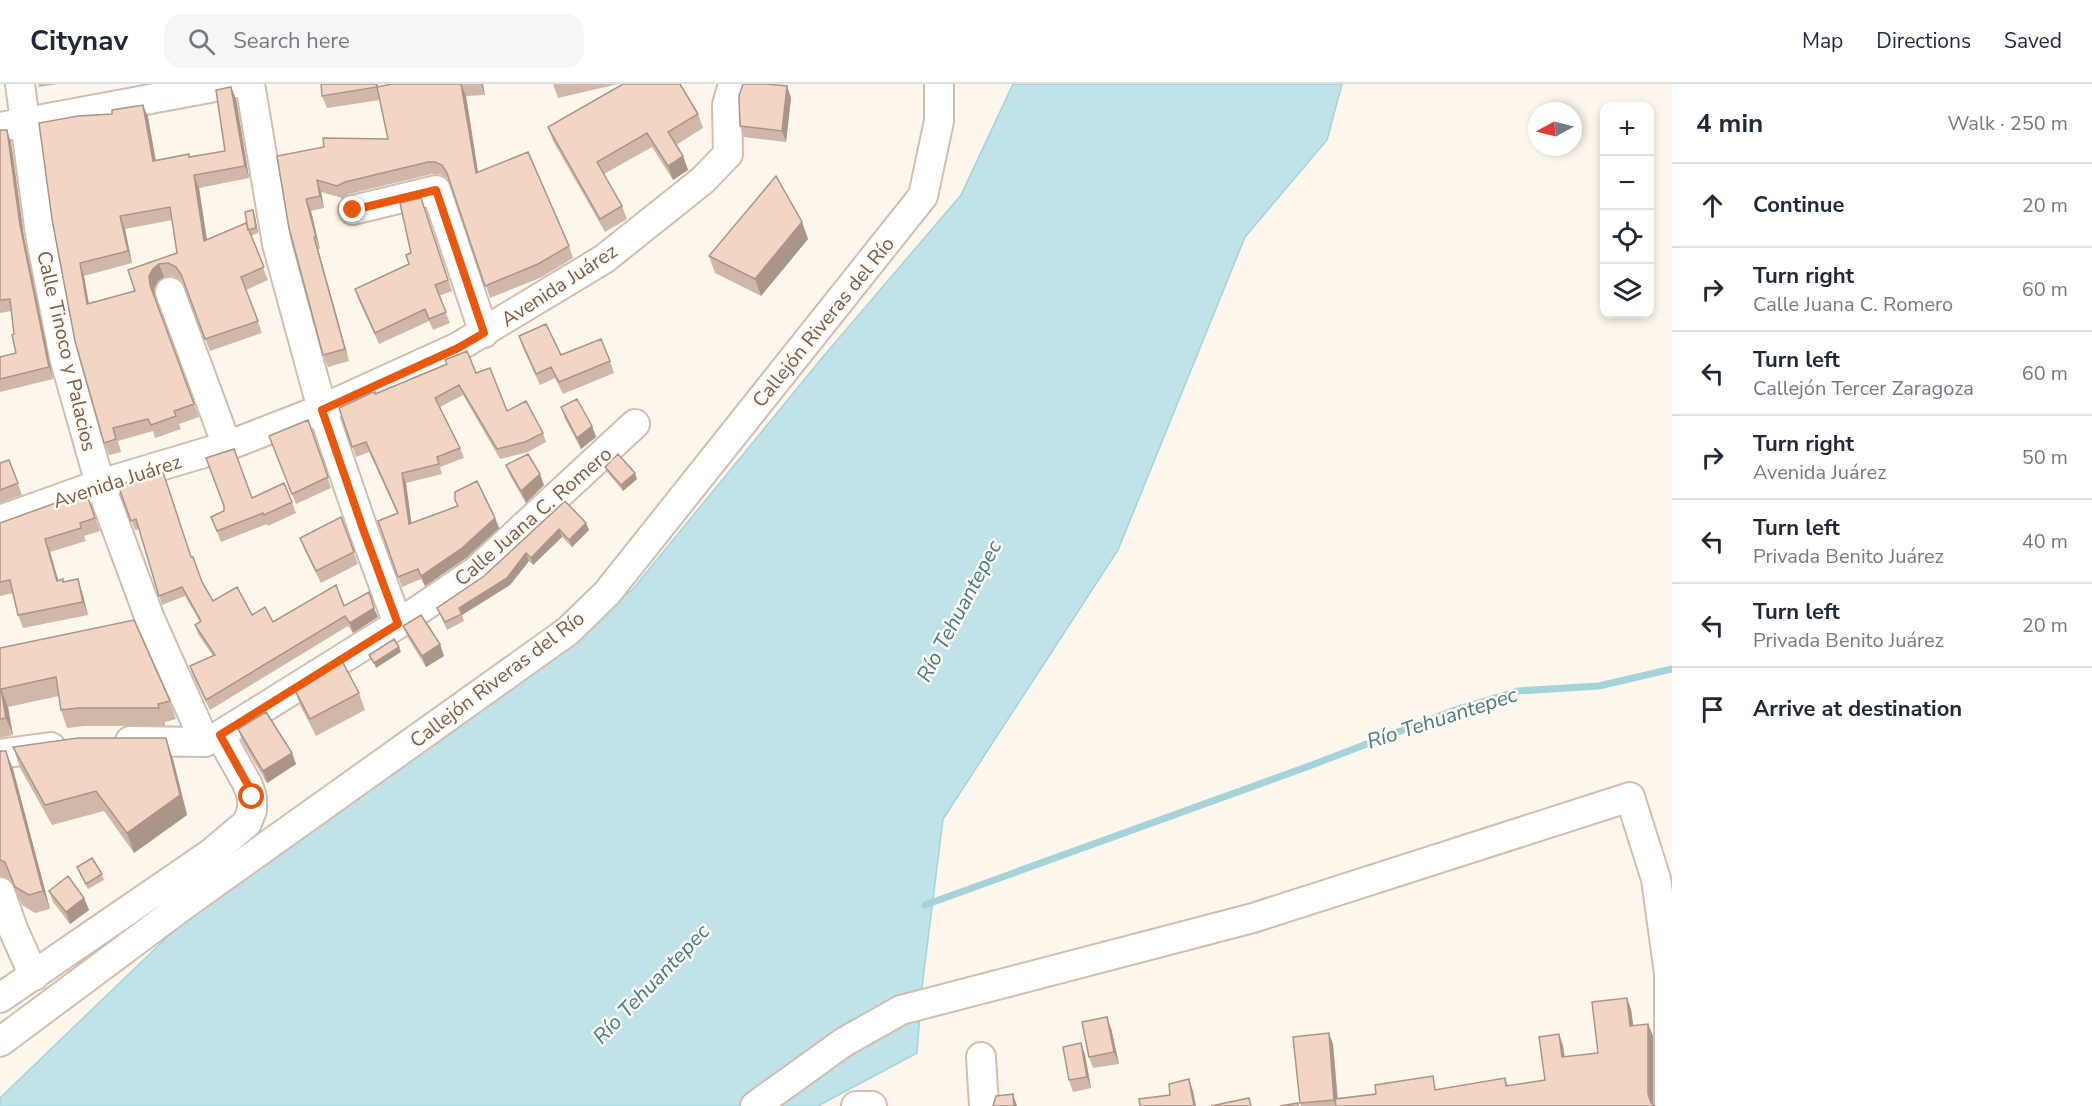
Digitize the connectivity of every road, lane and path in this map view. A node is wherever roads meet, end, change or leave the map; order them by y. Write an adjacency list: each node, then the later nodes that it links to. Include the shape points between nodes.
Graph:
1 (21, 84): 7 (street, Calle Tinoco y Palacios)
2 (231, 84): 6 (street)
3 (250, 84): 11 (street, via 277,244)
4 (734, 84): 10 (street, Avenida Juárez, via 727,105 728,154 703,180 604,259)
5 (939, 84): 24 (street, Callejón Riveras del Río, via 939,121 923,196 607,593 568,631 184,905)
6 (158, 91): 7 (street)
7 (13, 124): 14 (street, Calle Tinoco y Palacios, via 64,357)
8 (353, 210): 10 (street, via 436,190)
9 (170, 292): 13 (street)
10 (484, 333): 11 (street, Avenida Juárez)
11 (322, 410): 13 (street, Avenida Juárez); 16 (street)
12 (635, 424): 16 (street, Calle Juana C. Romero, via 476,571)
13 (227, 446): 14 (street, Avenida Juárez)
14 (100, 484): 15 (street, Avenida Juárez); 17 (street, Calle Tinoco y Palacios, via 138,621)
15 (0, 520)
16 (398, 624): 17 (street, Calle Juana C. Romero)
17 (213, 738): 18 (street); 22 (street, Calle Tinoco y Palacios, via 248,785 252,810 247,823 210,854)
18 (102, 741)
19 (73, 743): 20 (street)
20 (0, 754)
21 (0, 892): 22 (street)
22 (34, 976): 23 (street, Calle Tinoco y Palacios)
23 (0, 998)
24 (0, 1042)
25 (981, 1057): 27 (street)
26 (755, 1106): 28 (street, via 844,1042 901,1010 1253,918 1630,797 1656,879 1669,973)
27 (984, 1106)
28 (1669, 1106)

